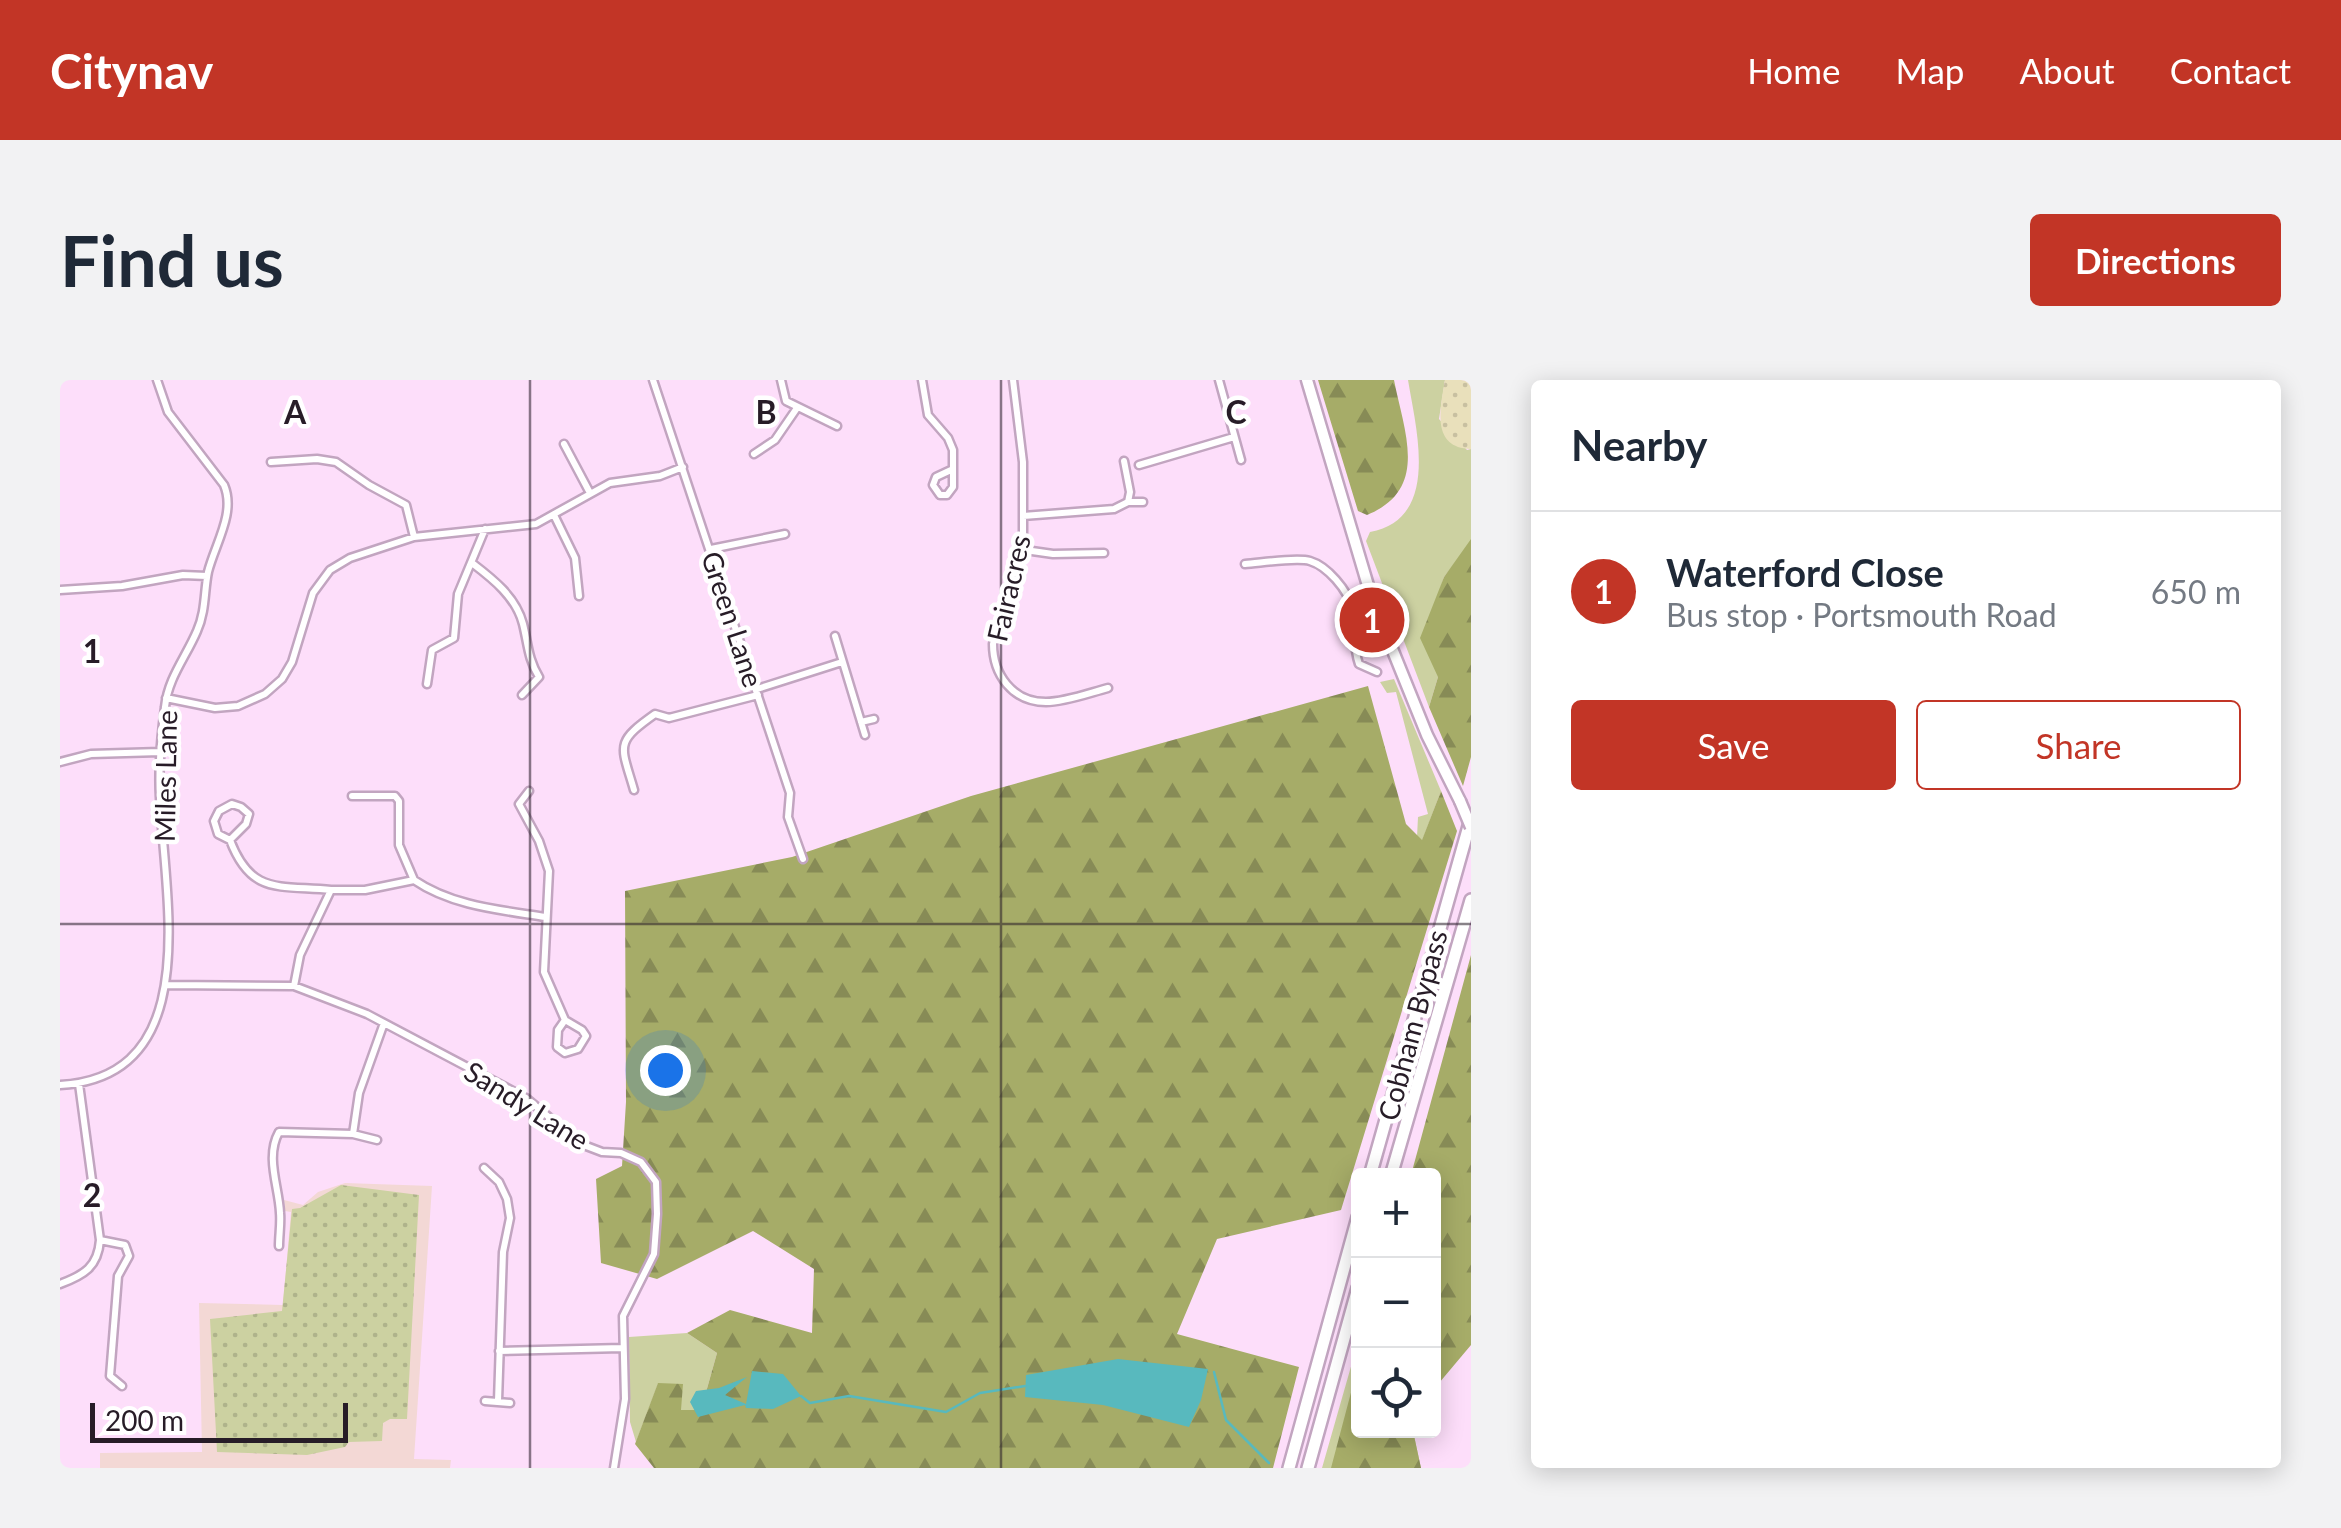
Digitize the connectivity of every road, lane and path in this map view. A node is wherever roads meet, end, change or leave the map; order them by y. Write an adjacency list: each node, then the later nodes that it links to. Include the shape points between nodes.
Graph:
1 (157, 380): 32 (street, Miles Lane, via 168,412 228,495)
2 (652, 380): 17 (street, Green Lane)
3 (781, 380): 8 (street, via 786,401)
4 (922, 380): 18 (street, via 928,415 952,450)
5 (1013, 380): 23 (street, Fairacres)
6 (1219, 380): 10 (street)
7 (1307, 380): 52 (main road, bridge, via 1372,599)
8 (796, 408): 9 (street); 12 (street, via 775,440)
9 (837, 426)
10 (1234, 437): 13 (street); 16 (street)
11 (564, 444): 19 (street)
12 (754, 454)
13 (1242, 460)
14 (1124, 461): 20 (street)
15 (272, 462): 26 (street, via 336,462 406,504)
16 (1139, 466)
17 (683, 468): 19 (street); 27 (street, Green Lane)
18 (951, 470)
19 (590, 492): 22 (street)
20 (1128, 502): 21 (street); 23 (street, via 1114,509)
21 (1143, 502)
22 (554, 515): 24 (street, via 536,524); 34 (street, via 575,558)
23 (1023, 516): 28 (street, Fairacres)
24 (485, 529): 26 (street); 30 (street)
25 (786, 534): 27 (street)
26 (414, 537): 42 (street, via 330,570 313,593 292,662 265,694 214,708)
27 (711, 549): 40 (street, Green Lane)
28 (1018, 549): 29 (street); 39 (street, Fairacres, via 993,644 999,676 1029,700 1047,702)
29 (1104, 554)
30 (472, 563): 38 (street, via 458,594 454,638 432,650); 41 (street, via 503,587 522,620 539,677)
31 (1245, 564): 37 (street, via 1309,560 1331,576 1352,606 1359,664)
32 (207, 576): 33 (street); 42 (street, Miles Lane, via 198,628)
33 (60, 590)
34 (579, 596)
35 (835, 636): 36 (street)
36 (842, 662): 40 (street); 44 (street)
37 (1376, 672)
38 (426, 684)
39 (1108, 688)
40 (757, 692): 48 (street, via 669,718 654,714 631,730 623,749); 54 (street, Green Lane)
41 (522, 695)
42 (166, 698): 46 (street, Miles Lane)
43 (874, 718): 44 (street)
44 (861, 722): 45 (street)
45 (865, 735)
46 (160, 752): 47 (street); 59 (street, Miles Lane)
47 (60, 762)
48 (634, 790)
49 (529, 791): 58 (street, via 519,804 547,863)
50 (352, 796): 55 (street, via 399,801 399,844)
51 (1471, 818): 68 (highway, Cobham Bypass)
52 (1471, 827)
53 (230, 840): 53 (street, via 218,834 214,821 232,804 248,814); 56 (street, via 253,879)
54 (803, 860)
55 (414, 880): 56 (street); 58 (street, via 457,901)
56 (330, 890): 60 (street)
57 (1471, 900): 69 (highway, Cobham Bypass)
58 (545, 917): 61 (street, via 544,972)
59 (167, 985): 60 (street, Sandy Lane); 63 (street, Miles Lane, via 160,1014 133,1056 109,1076)
60 (294, 986): 62 (street, Sandy Lane)
61 (565, 1020): 61 (street, via 586,1036 570,1053 556,1041)
62 (384, 1022): 65 (street, via 358,1093); 77 (street, Sandy Lane, via 526,1098 582,1144 641,1162 656,1182 654,1254 628,1300)
63 (80, 1084): 64 (street, Miles Lane); 72 (street)
64 (60, 1085)
65 (353, 1134): 66 (street); 70 (street, via 279,1132)
66 (377, 1140)
67 (484, 1168): 78 (street, via 500,1182 510,1218)
68 (1372, 1168)
69 (1393, 1168)
70 (279, 1230): 71 (street); 74 (street)
71 (265, 1232)
72 (100, 1240): 75 (street, via 92,1267); 79 (street, via 125,1246 129,1256 118,1276 110,1376)
73 (1351, 1243): 84 (highway)
74 (279, 1246)
75 (60, 1284)
76 (1351, 1313): 85 (highway)
77 (622, 1348): 78 (street); 83 (street, Sandy Lane, via 624,1411)
78 (499, 1352): 81 (street)
79 (122, 1386)
80 (485, 1401): 81 (street)
81 (498, 1401): 82 (street)
82 (510, 1402)
83 (614, 1468)
84 (1289, 1468)
85 (1308, 1468)

